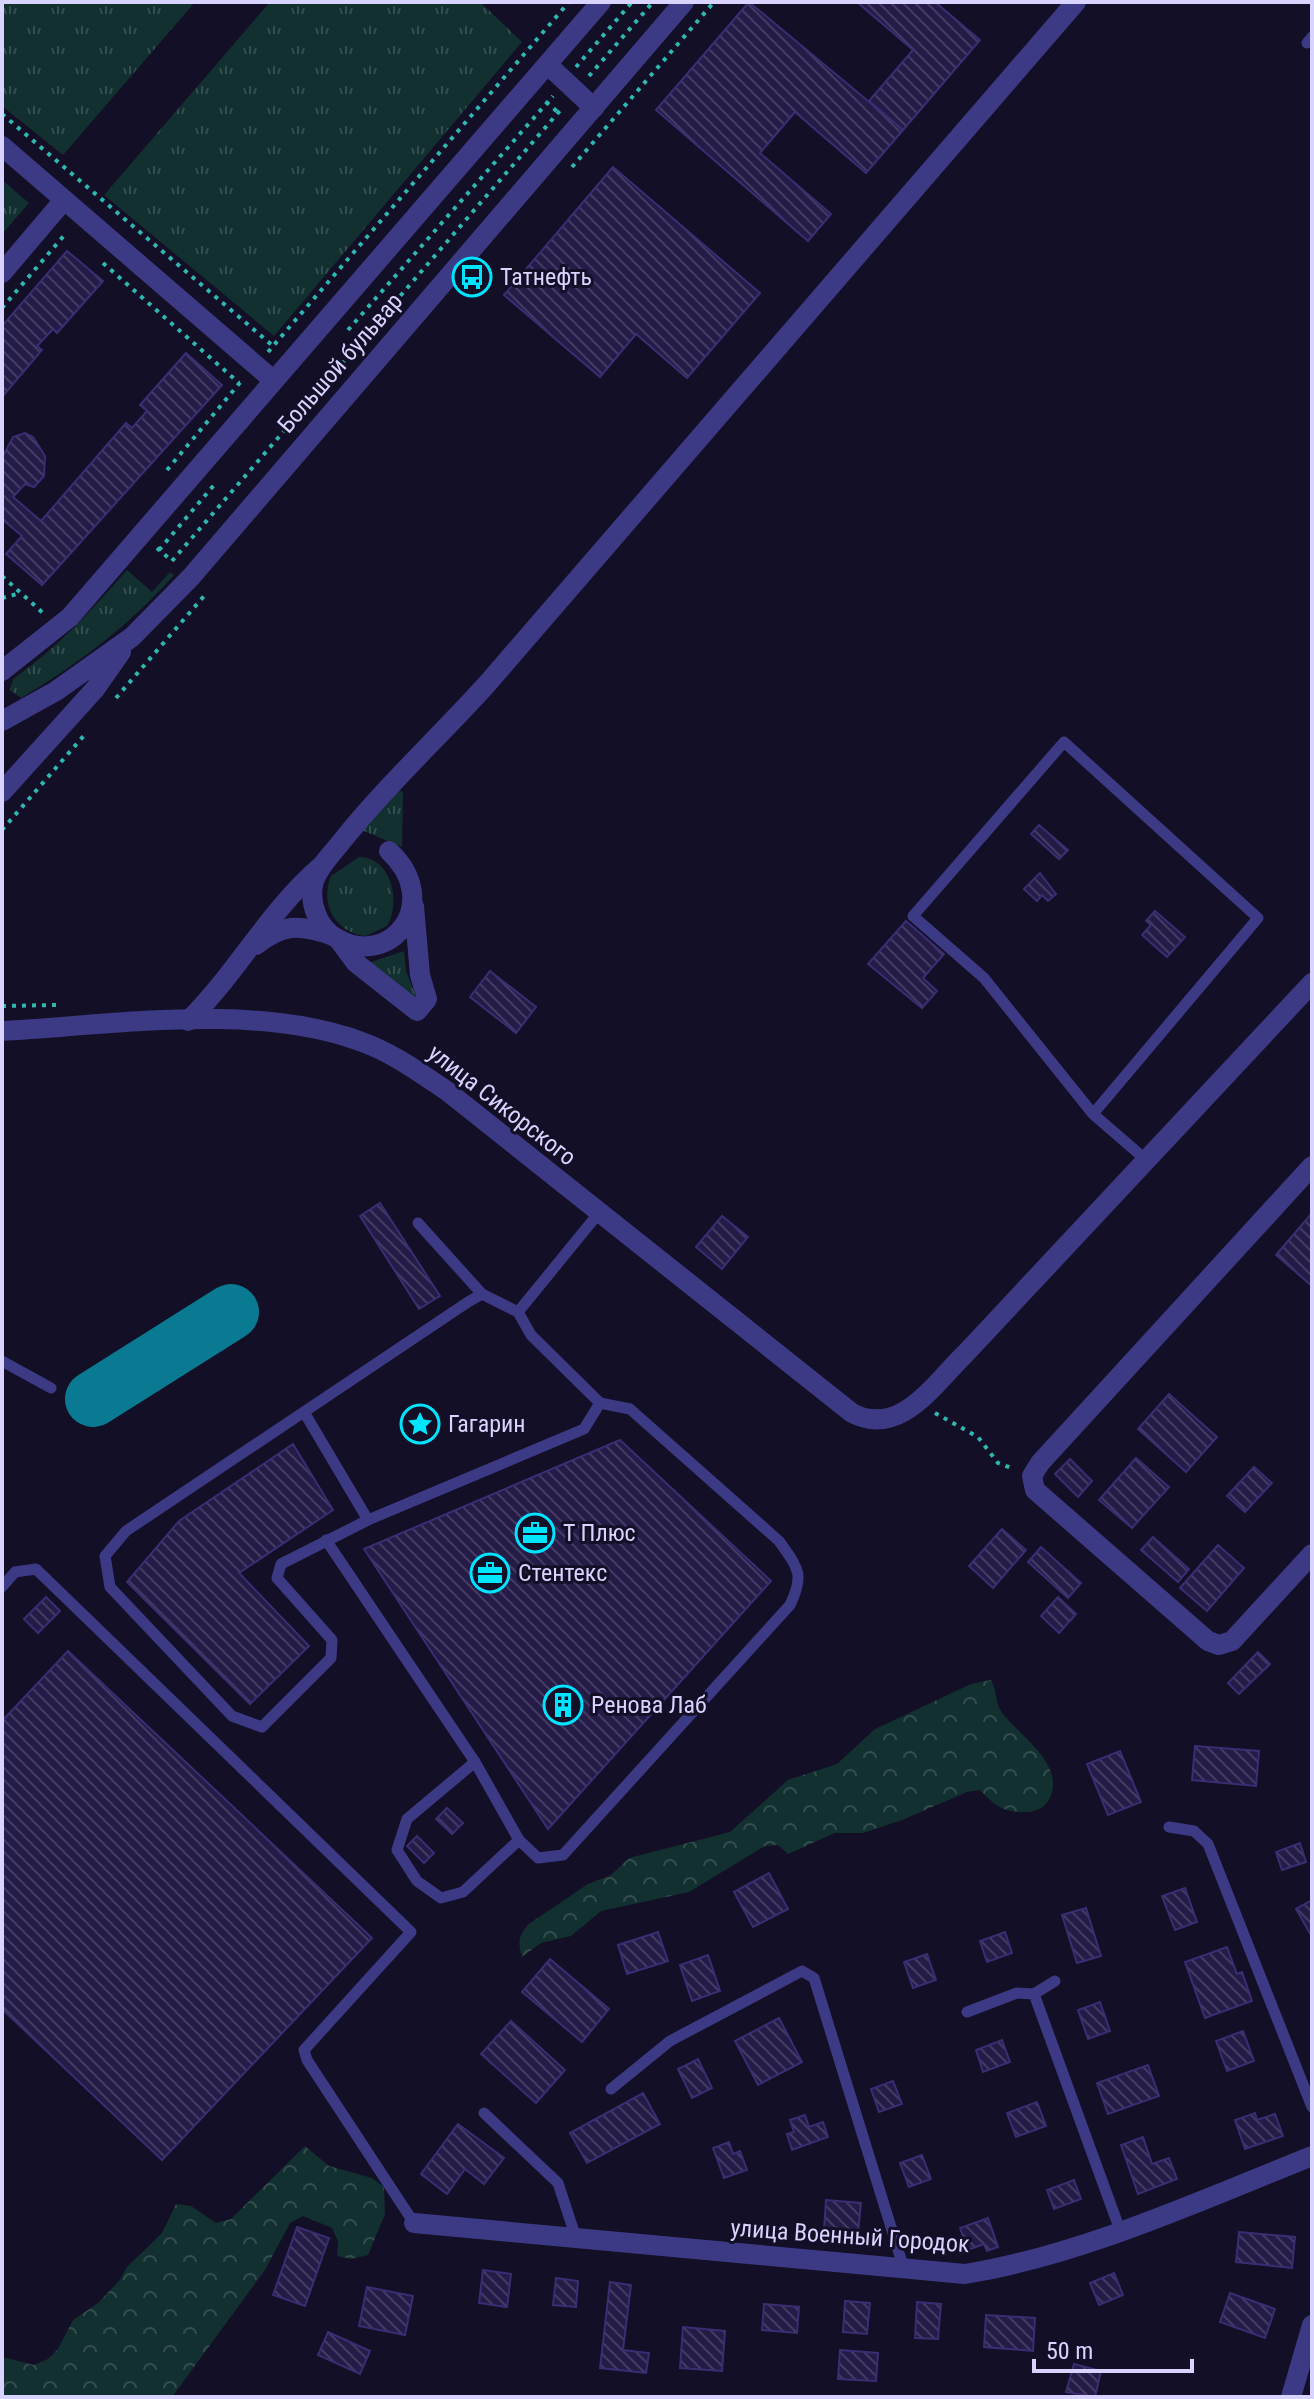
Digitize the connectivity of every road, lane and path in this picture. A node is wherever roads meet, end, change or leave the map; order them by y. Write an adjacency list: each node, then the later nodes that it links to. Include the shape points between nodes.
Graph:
1 (569, 2): 7 (path)
2 (601, 2): 8 (street, Большой бульвар)
3 (632, 2): 9 (path)
4 (653, 2): 11 (path)
5 (684, 2): 13 (street, Большой бульвар)
6 (1076, 2): 54 (street)
7 (549, 25): 8 (path); 12 (path)
8 (568, 42): 9 (path); 10 (street, Большой бульвар)
9 (584, 57): 11 (path); 14 (path)
10 (548, 65): 14 (street); 15 (street, Большой бульвар)
11 (596, 67): 13 (path); 14 (path)
12 (511, 71): 15 (path); 32 (path)
13 (615, 84): 16 (path); 18 (street, Большой бульвар)
14 (570, 86): 17 (path); 18 (street); 19 (path)
15 (529, 87): 17 (path); 34 (street, Большой бульвар)
16 (631, 99)
17 (547, 102): 19 (path); 31 (path)
18 (594, 108): 21 (street, Большой бульвар)
19 (558, 113): 21 (path); 40 (path)
20 (2, 114): 32 (path)
21 (576, 128): 22 (path); 42 (street, Большой бульвар)
22 (593, 143)
23 (2, 146): 24 (street)
24 (64, 200): 25 (street); 33 (street)
25 (51, 217): 26 (path); 29 (street)
26 (67, 232): 27 (path); 30 (path)
27 (79, 242)
28 (102, 262): 35 (path)
29 (2, 273)
30 (2, 308)
31 (343, 335)
32 (273, 346): 33 (path)
33 (257, 365): 34 (street); 35 (path)
34 (273, 380): 38 (street, Большой бульвар)
35 (239, 383): 36 (path)
36 (164, 474)
37 (221, 477): 39 (path)
38 (142, 535): 39 (path); 50 (street, Большой бульвар, via 70,617)
39 (159, 550): 40 (path)
40 (172, 561): 42 (path)
41 (2, 576): 44 (path)
42 (191, 577): 43 (path); 49 (street, Большой бульвар)
43 (207, 592)
44 (21, 593): 45 (path); 47 (path)
45 (2, 598)
46 (50, 605): 47 (path)
47 (43, 613): 48 (path)
48 (33, 623)
49 (132, 637): 51 (street, Большой бульвар, via 56,691); 52 (street, via 95,689)
50 (2, 671)
51 (3, 719)
52 (4, 783)
53 (389, 851): 55 (street, via 405,866)
54 (322, 865): 56 (street, via 312,902 318,920); 57 (street, via 266,922)
55 (414, 902): 56 (street, via 395,935 377,944 358,946); 56 (street, via 427,999 417,1011 356,963)
56 (335, 938): 57 (street, via 288,925)
57 (246, 952): 61 (street)
58 (1312, 983): 64 (street)
59 (61, 1005): 60 (path)
60 (2, 1006)
61 (188, 1021): 62 (street, улица Сикорского); 66 (street, улица Сикорского, via 303,1027 362,1042 403,1061)
62 (2, 1031)
63 (1093, 1114): 63 (lane, via 984,978 913,916 1064,742 1258,918); 64 (lane)
64 (1145, 1159): 73 (street)
65 (1312, 1166): 75 (street)
66 (598, 1214): 69 (lane); 73 (street, улица Сикорского, via 852,1413 877,1423)
67 (418, 1223): 68 (lane)
68 (482, 1294): 69 (lane); 74 (lane)
69 (518, 1312): 72 (lane, via 531,1335)
70 (2, 1361): 71 (lane)
71 (51, 1388)
72 (600, 1403): 76 (lane, via 584,1429); 82 (lane, via 630,1409 779,1541 796,1565 800,1584 790,1605 563,1855 538,1858)
73 (915, 1403): 75 (path, via 978,1437 998,1463)
74 (304, 1412): 76 (lane); 77 (lane, via 126,1531 105,1556 110,1587 232,1716 262,1727 331,1658 332,1640 277,1578 281,1564)
75 (1032, 1476): 78 (street, via 1035,1490 1208,1641 1219,1645 1232,1641)
76 (368, 1520): 77 (lane)
77 (326, 1540): 80 (lane)
78 (1312, 1554)
79 (2, 1587): 90 (lane, via 15,1572 36,1569 411,1932 304,2050)
80 (475, 1762): 82 (lane); 82 (lane, via 407,1819 397,1850 417,1881 441,1898 463,1892)
81 (1169, 1827): 87 (lane, via 1194,1831 1208,1844)
82 (519, 1840)
83 (1055, 1981): 84 (lane)
84 (1034, 1994): 85 (lane, via 1017,1993); 91 (lane)
85 (967, 2012)
86 (611, 2089): 93 (lane, via 670,2041 781,1979 802,1971 814,1978)
87 (1312, 2107)
88 (484, 2113): 92 (lane, via 558,2183)
89 (1312, 2156): 91 (street, улица Военный Городок)
90 (414, 2223): 92 (street, улица Военный Городок)
91 (1120, 2230): 93 (street, улица Военный Городок, via 1005,2268 965,2274)
92 (576, 2238): 93 (street, улица Военный Городок)
93 (904, 2269)
94 (1312, 2325): 95 (street)
95 (1291, 2397)

